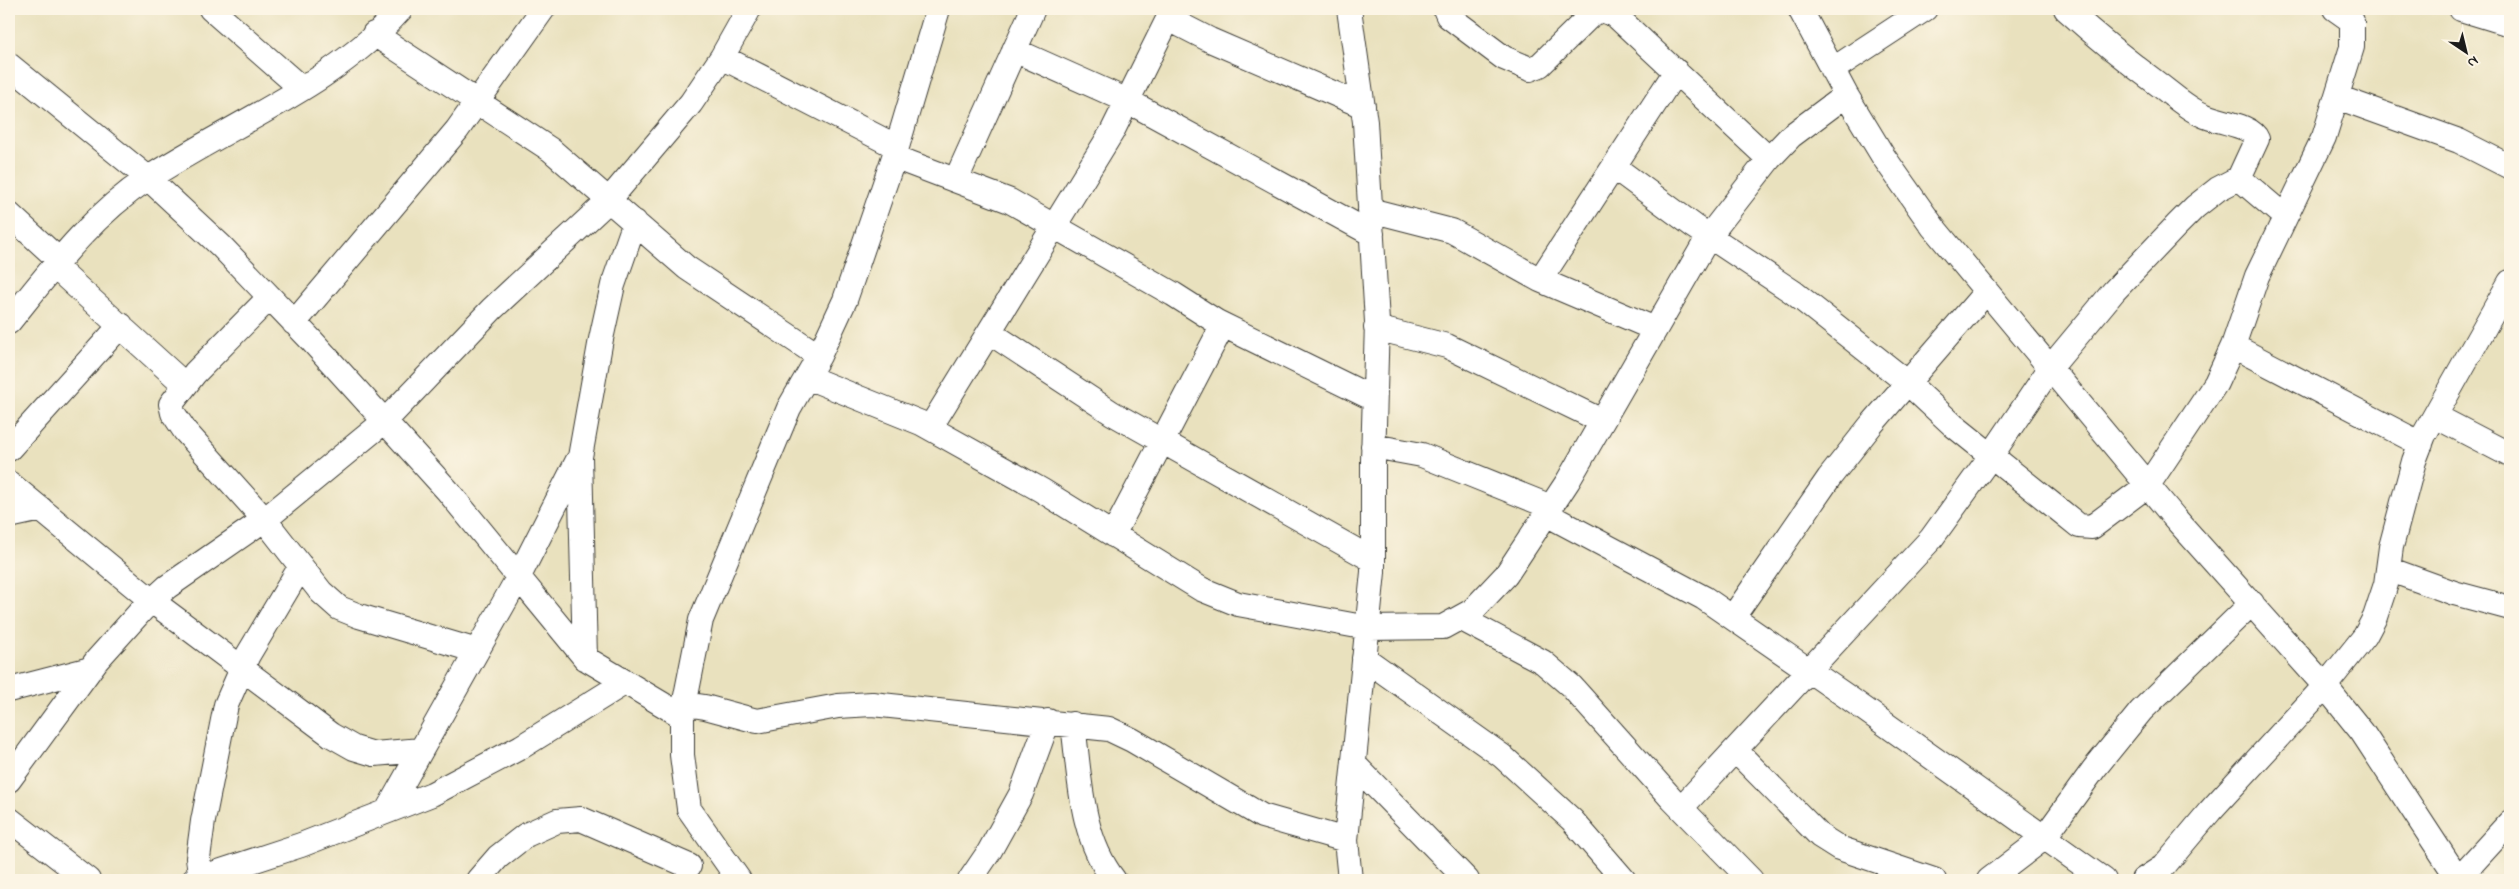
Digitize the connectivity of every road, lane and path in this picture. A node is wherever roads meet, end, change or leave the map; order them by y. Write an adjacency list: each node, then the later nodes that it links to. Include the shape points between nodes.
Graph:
1 (211, 9): 22 (street)
2 (401, 9): 16 (street)
3 (544, 9): 25 (street)
4 (749, 9): 18 (street)
5 (938, 9): 28 (street)
6 (1033, 9): 17 (street)
7 (1349, 9): 27 (street)
8 (1446, 9): 21 (street, via 1448,16 1504,58 1530,68 1540,65 1592,14 1602,10 1615,15)
9 (1800, 9): 20 (street)
10 (1924, 9): 20 (street)
11 (2066, 9): 33 (street, via 2110,48 2194,111 2255,133 2257,139)
12 (2335, 9): 24 (street, via 2352,21 2352,47)
13 (2461, 9): 15 (street)
14 (1171, 14): 26 (street); 27 (street, via 1210,40)
15 (2510, 24)
16 (374, 34): 22 (street, via 339,64); 25 (street)
17 (1014, 50): 26 (street); 34 (street)
18 (722, 57): 28 (street); 35 (street, via 691,103)
19 (9, 65): 32 (street)
20 (1832, 70): 23 (street)
21 (1676, 71): 29 (street); 30 (street)
22 (301, 88): 32 (street)
23 (1846, 95): 29 (street, via 1791,136); 46 (street, via 1933,227)
24 (2337, 97): 31 (street, via 2458,141); 38 (street, via 2324,137)
25 (478, 100): 35 (street, via 551,150); 50 (street, via 457,130)
26 (1128, 101): 40 (street); 41 (street)
27 (1363, 106): 36 (street)
28 (895, 152): 34 (street); 57 (street, via 844,300)
29 (1769, 159): 42 (street)
30 (1614, 167): 42 (street); 44 (street)
31 (2510, 167)
32 (148, 178): 43 (street, via 119,199 73,242); 47 (street, via 222,246)
33 (2240, 178): 38 (street); 58 (street, via 2218,189 2177,224 2114,291)
34 (956, 180): 40 (street, via 1010,201)
35 (609, 200): 39 (street); 64 (street, via 464,336)
36 (1370, 210): 41 (street); 44 (street, via 1452,231)
37 (9, 214): 43 (street)
38 (2285, 218): 56 (street, via 2257,276)
39 (635, 222): 57 (street, via 687,268); 72 (street, via 611,294)
40 (1054, 227): 52 (street); 55 (street)
41 (1372, 234): 53 (street)
42 (1709, 236): 54 (street); 60 (street, via 1793,292)
43 (57, 263): 49 (street); 51 (street)
44 (1540, 280): 54 (street)
45 (2510, 282): 48 (street)
46 (1986, 292): 58 (street); 60 (street)
47 (270, 298): 50 (street); 61 (street)
48 (2503, 311): 63 (street)
49 (9, 322)
50 (294, 322): 64 (street)
51 (120, 325): 61 (street); 70 (street)
52 (1223, 325): 62 (street); 67 (street)
53 (1376, 328): 62 (street); 65 (street, via 1447,346)
54 (1655, 329): 65 (street)
55 (989, 332): 66 (street); 67 (street, via 1112,413)
56 (2233, 346): 68 (street); 75 (street, via 2216,383)
57 (818, 356): 59 (street)
58 (2051, 367): 73 (street); 75 (street)
59 (807, 377): 66 (street); 100 (street, via 789,408 701,620)
60 (1909, 384): 73 (street); 88 (street, via 1871,424 1829,478)
61 (185, 385): 79 (street, via 171,404 173,413 203,452)
62 (1374, 399): 69 (street)
63 (2435, 416): 68 (street); 71 (street)
64 (385, 421): 79 (street); 84 (street, via 447,490)
65 (1602, 421): 77 (street)
66 (930, 428): 80 (street)
67 (1161, 441): 80 (street); 81 (street)
68 (2421, 444): 83 (street, via 2391,547)
69 (1373, 446): 77 (street, via 1422,455); 81 (street)
70 (9, 449)
71 (2510, 454)
72 (580, 456): 84 (street); 92 (street)
73 (1991, 456): 75 (street, via 2079,526 2092,527); 96 (street, via 1931,539)
74 (9, 483): 76 (street)
75 (2148, 485): 86 (street)
76 (41, 509): 78 (street); 85 (street)
77 (1548, 511): 88 (street); 89 (street, via 1506,575 1472,611)
78 (9, 516)
79 (264, 519): 82 (street); 85 (street)
80 (1113, 535): 90 (street, via 1201,589 1238,604)
81 (1373, 560): 90 (street)
82 (301, 566): 91 (street, via 339,608); 94 (street)
83 (2388, 569): 87 (street, via 2454,593); 98 (street, via 2386,584 2365,636)
84 (518, 578): 91 (street); 92 (street)
85 (152, 601): 94 (street); 95 (street)
86 (2252, 603): 98 (street); 111 (street, via 2141,710)
87 (2510, 608)
88 (1733, 617): 96 (street)
89 (1460, 618): 90 (street, via 1444,627); 107 (street, via 1543,662 1571,686)
90 (1368, 628): 93 (street)
91 (477, 651): 103 (street)
92 (585, 658): 97 (street)
93 (1364, 658): 105 (street); 125 (street, via 1502,756 1572,820)
94 (242, 668): 103 (street, via 354,748 374,754); 115 (street, via 226,705 198,858)
95 (90, 669): 99 (street); 106 (street)
96 (1810, 670): 104 (street); 111 (street)
97 (624, 682): 100 (street); 108 (street, via 521,747 432,794)
98 (2325, 686): 116 (street, via 2362,732); 130 (street, via 2163,867)
99 (9, 690)
100 (684, 710): 101 (street, via 705,707 757,721 838,706 872,704); 113 (street, via 682,755 689,809)
101 (1048, 721): 102 (street); 121 (street, via 1021,794)
102 (1073, 724): 112 (street, via 1109,729 1132,740 1262,816); 122 (street, via 1085,820 1102,865)
103 (421, 750): 108 (street)
104 (1735, 750): 107 (street); 127 (street, via 1820,836 1839,848)
105 (1354, 764): 112 (street); 124 (street)
106 (9, 780)
107 (1681, 808): 126 (street)
108 (387, 811): 115 (street, via 301,845)
109 (9, 819): 117 (street)
110 (2510, 822): 116 (street)
111 (2044, 838): 128 (street); 129 (street)
112 (1346, 840): 123 (street)
113 (715, 847): 114 (street); 119 (street); 120 (street)
114 (684, 873): 118 (street, via 582,819 557,821 526,835 498,857)
115 (199, 879)
116 (2458, 879)
117 (88, 880)
118 (478, 880)
119 (717, 880)
120 (739, 880)
121 (970, 880)
122 (1114, 880)
123 (1350, 880)
124 (1467, 880)
125 (1624, 880)
126 (1751, 880)
127 (1934, 880)
128 (1988, 880)
129 (2104, 880)
130 (2143, 880)

